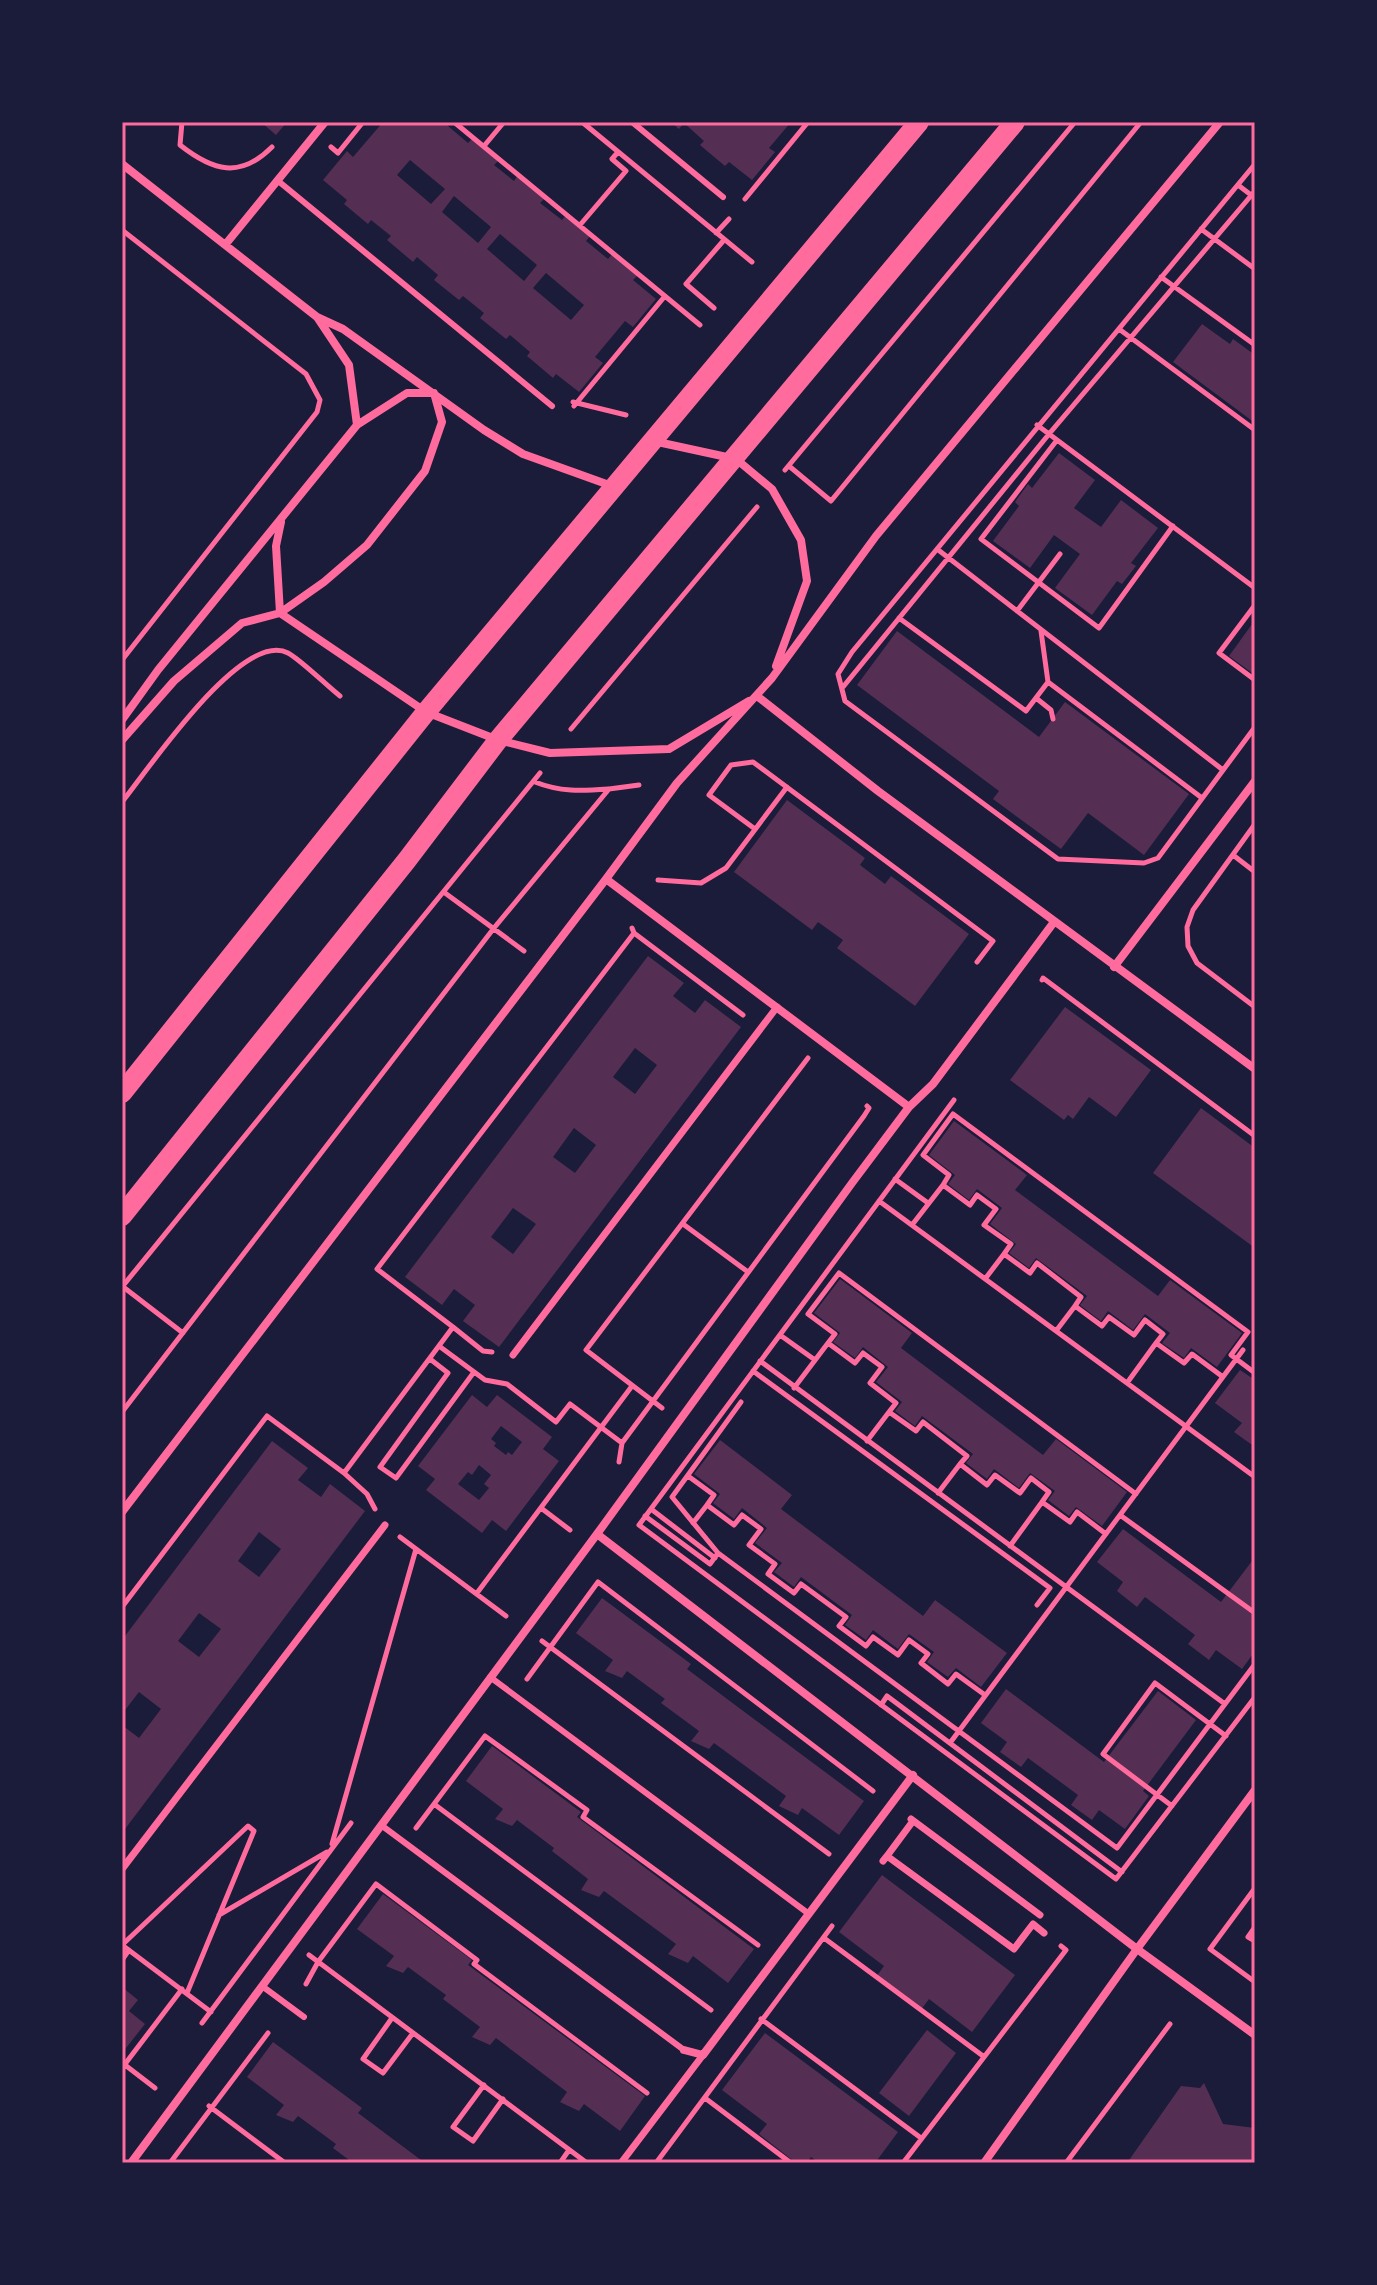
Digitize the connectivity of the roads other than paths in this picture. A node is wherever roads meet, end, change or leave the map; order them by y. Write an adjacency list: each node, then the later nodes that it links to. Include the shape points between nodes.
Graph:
1 (325, 122): 7 (street)
2 (632, 122): 8 (lane)
3 (919, 122): 14 (main road)
4 (1015, 122): 15 (main road)
5 (1220, 122): 19 (street, via 876,536)
6 (122, 164): 9 (street)
7 (277, 180): 9 (street); 12 (lane)
8 (723, 197)
9 (225, 245): 10 (street)
10 (317, 317): 11 (street, via 343,329); 13 (street, via 349,365)
11 (434, 393): 13 (street, via 407,393); 16 (street, via 523,454); 18 (street, via 442,422 425,471 367,545)
12 (552, 406)
13 (357, 425): 17 (street)
14 (650, 440): 15 (street); 16 (main road)
15 (736, 459): 19 (street, via 772,489 801,540 807,581); 24 (main road)
16 (613, 486): 21 (main road)
17 (283, 517): 18 (street, via 276,546); 22 (street)
18 (280, 613): 21 (street); 23 (street, via 242,623 174,681)
19 (772, 678): 20 (street)
20 (757, 696): 24 (street, via 669,749 550,753); 26 (street, via 677,783); 27 (street)
21 (426, 712): 24 (street); 31 (main road)
22 (122, 720)
23 (122, 740)
24 (498, 740): 33 (main road)
25 (1255, 781): 28 (street)
26 (606, 879): 29 (street); 35 (street)
27 (1054, 922): 28 (street); 32 (street, via 933,1084)
28 (1114, 967): 30 (street)
29 (777, 1007): 32 (street); 34 (street)
30 (1255, 1069)
31 (122, 1093)
32 (909, 1107): 37 (street)
33 (122, 1216)
34 (513, 1355)
35 (122, 1512)
36 (385, 1525): 42 (street)
37 (597, 1534): 38 (street); 39 (street)
38 (490, 1677): 41 (street); 43 (lane)
39 (913, 1775): 43 (street); 46 (street)
40 (1255, 1790): 46 (street)
41 (381, 1825): 47 (street); 50 (lane)
42 (122, 1869)
43 (809, 1914): 51 (street)
44 (1033, 1924): 44 (street, via 1014,1949 885,1858 912,1820 1042,1913); 45 (street)
45 (1044, 1933)
46 (1137, 1949): 49 (street); 54 (street)
47 (262, 1986): 48 (lane); 52 (street)
48 (304, 2017)
49 (1255, 2035)
50 (684, 2050): 51 (street)
51 (703, 2055): 53 (street)
52 (131, 2163)
53 (621, 2163)
54 (984, 2163)

